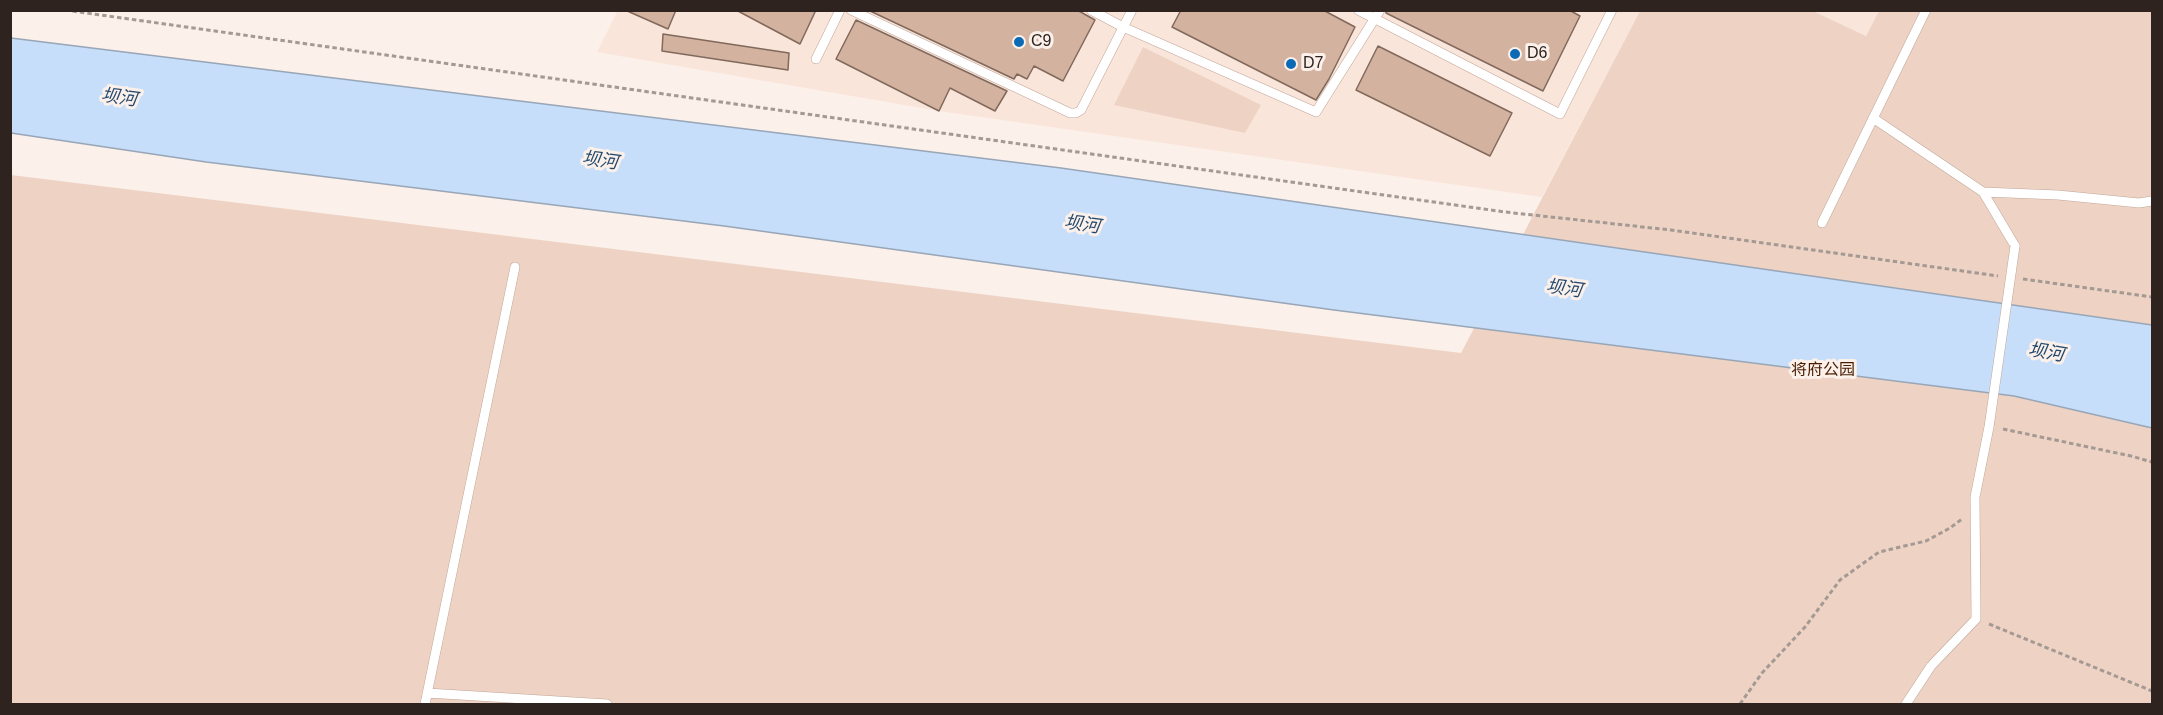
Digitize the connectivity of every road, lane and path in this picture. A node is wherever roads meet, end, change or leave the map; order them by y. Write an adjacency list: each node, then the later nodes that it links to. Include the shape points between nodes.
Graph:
1 (65, 10): 17 (path, via 1505,212)
2 (840, 10): 11 (lane)
3 (851, 10): 10 (lane, via 1070,113 1081,110)
4 (1091, 10): 10 (lane)
5 (1132, 10): 10 (lane)
6 (1358, 10): 9 (lane)
7 (1926, 10): 12 (lane)
8 (1607, 12): 9 (lane, via 1560,114)
9 (1378, 15): 10 (lane, via 1316,112)
10 (1123, 27)
11 (816, 59)
12 (1873, 118): 13 (lane); 15 (lane)
13 (1983, 192): 14 (lane); 20 (lane, bridge, via 2015,246)
14 (2152, 201)
15 (1822, 223)
16 (515, 267): 25 (lane)
17 (2000, 276)
18 (2023, 279): 19 (path)
19 (2152, 297)
20 (1989, 427): 21 (path); 22 (lane)
21 (2152, 462)
22 (1976, 509): 23 (lane); 28 (path, via 1926,541 1879,552 1840,580)
23 (1976, 619): 24 (path); 29 (lane, via 1931,666)
24 (2152, 691)
25 (428, 693): 26 (lane); 27 (lane)
26 (425, 705)
27 (607, 705)
28 (1740, 705)
29 (1906, 705)

